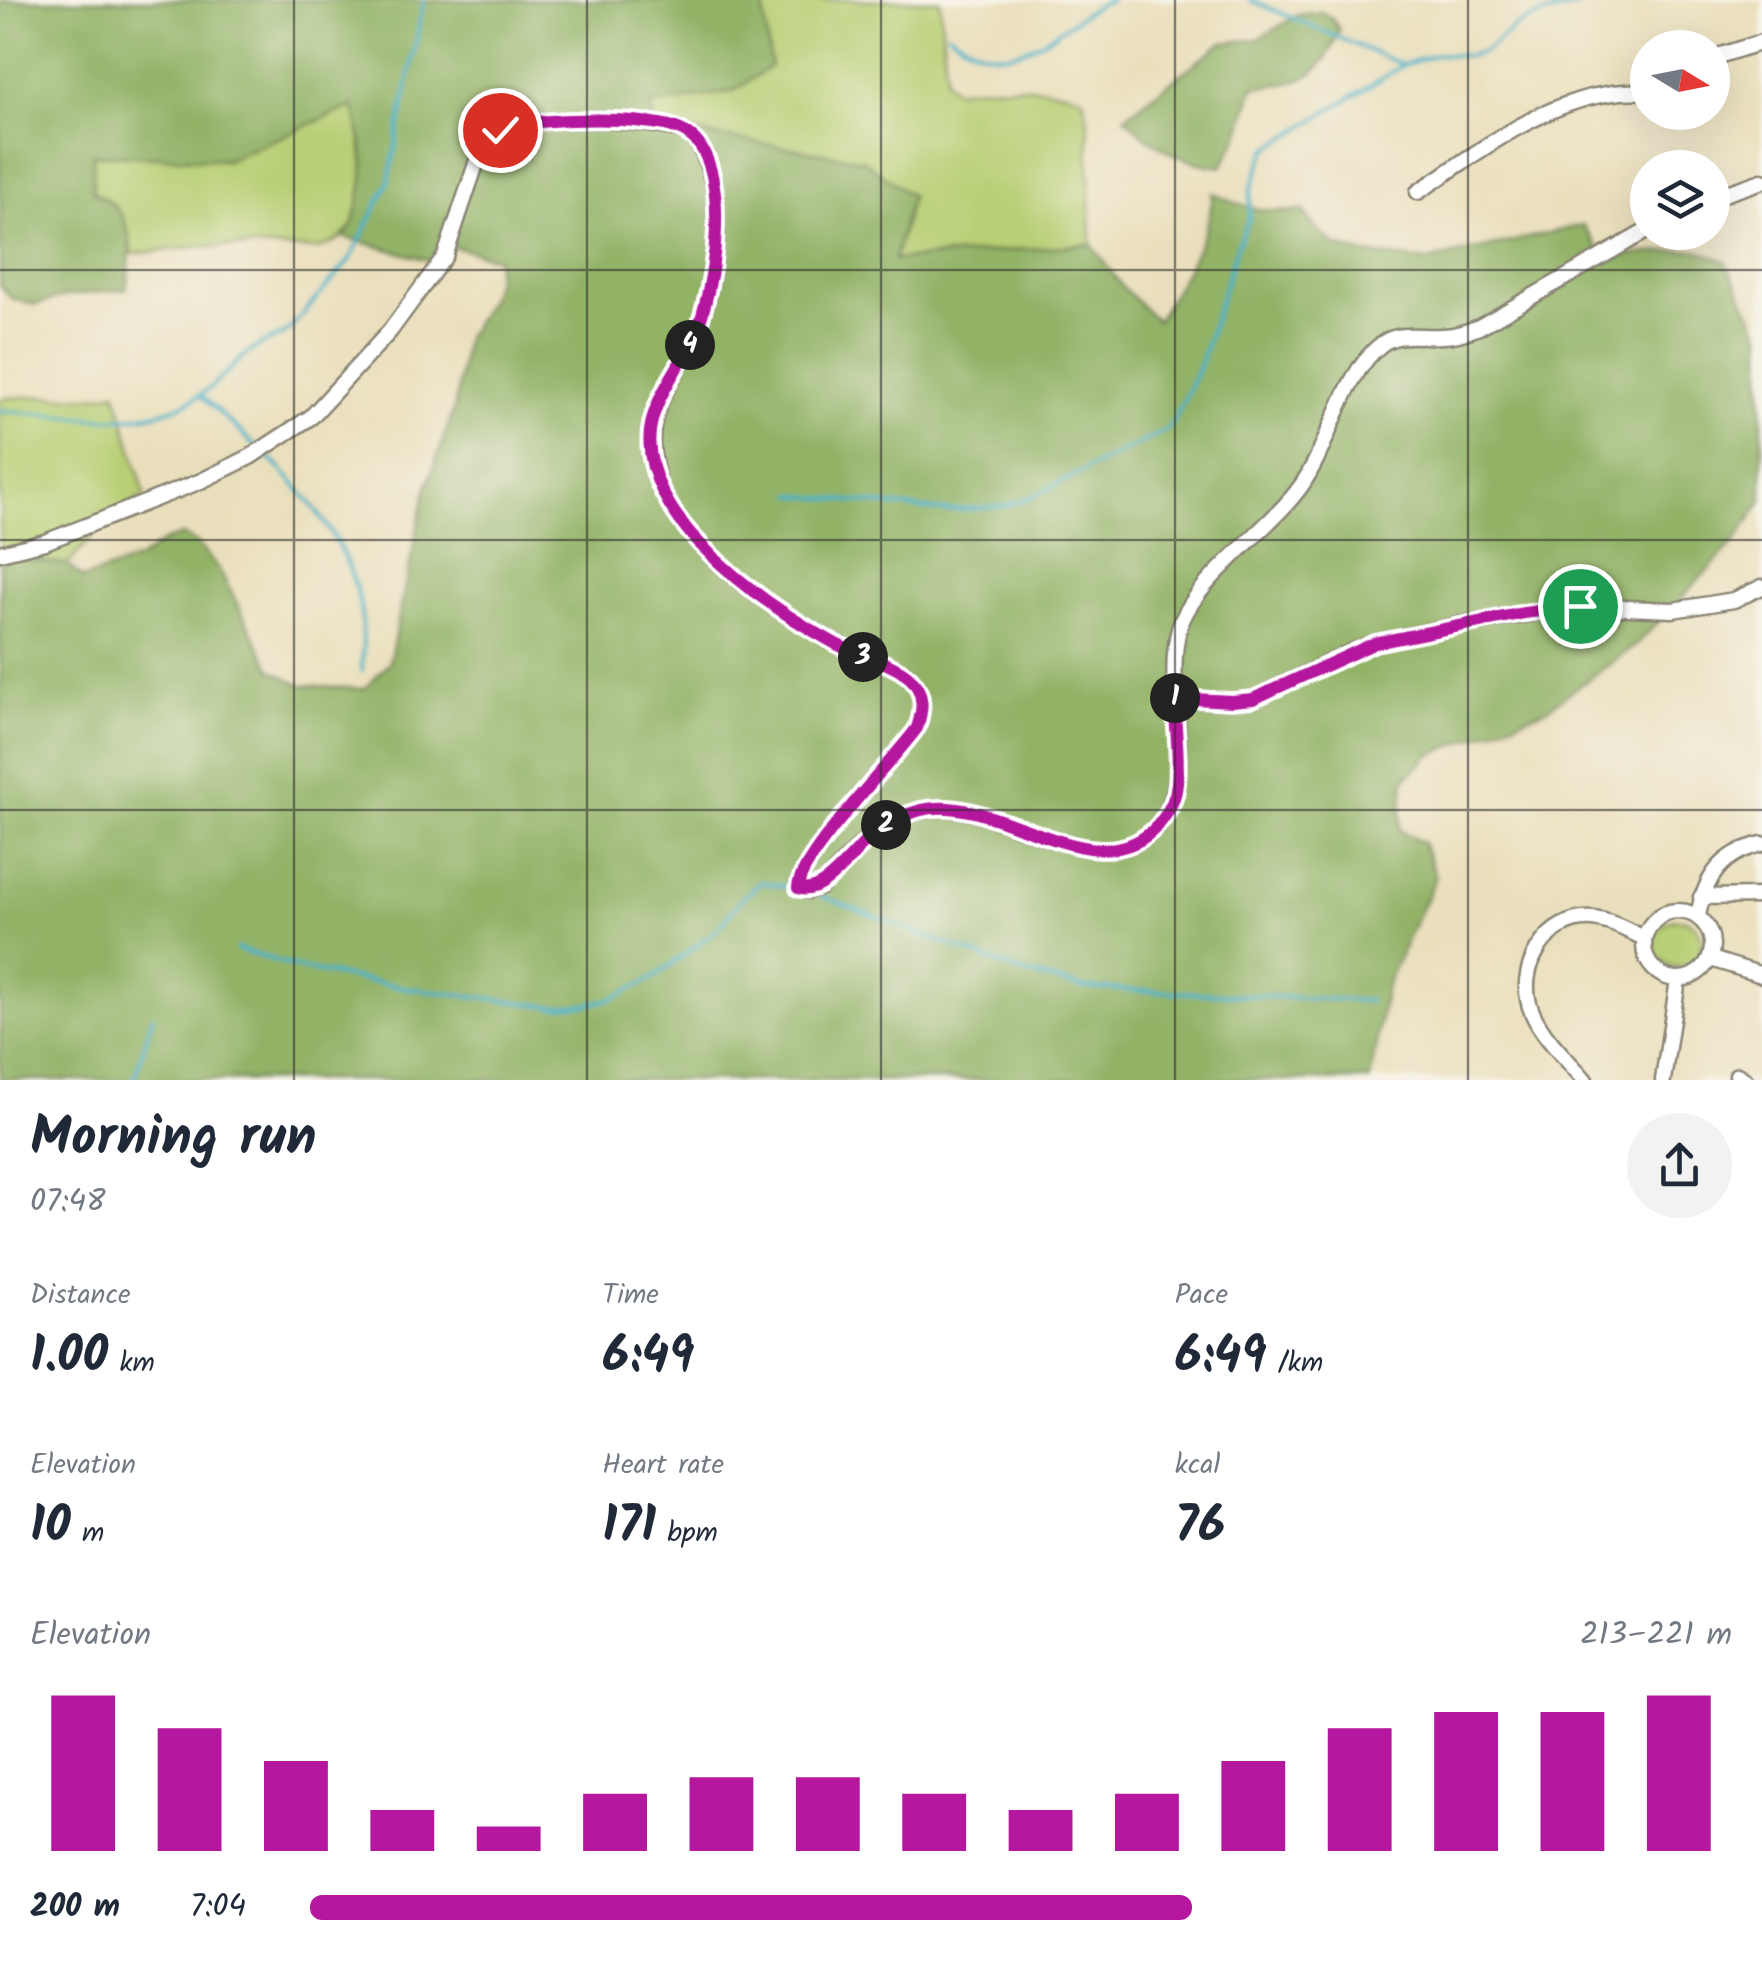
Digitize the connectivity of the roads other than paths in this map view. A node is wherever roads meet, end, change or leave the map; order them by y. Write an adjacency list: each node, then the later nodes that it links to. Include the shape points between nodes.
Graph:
1 (1762, 42): 2 (street)
2 (1730, 52)
3 (1630, 93): 5 (street, via 1593,96 1541,114)
4 (1762, 181): 6 (street)
5 (1418, 192)
6 (1730, 192)
7 (1630, 240): 10 (street, via 1479,328 1382,344 1358,372 1302,485 1195,600 1179,629)
8 (5, 550): 10 (street, via 67,534 201,481 311,417 390,331 446,256 478,158 493,134 568,122 656,123 697,141 717,204 696,332 654,412 650,435 660,486 672,510 728,569 802,625 902,672 922,704 917,728 818,848 798,888 820,887 879,829 925,809 983,815 1097,849 1142,840 1174,799)
9 (1762, 587): 10 (street, via 1734,600 1672,610 1580,606 1458,625 1363,647 1253,699)
10 (1174, 698)
11 (1762, 844): 13 (street, via 1723,861)
12 (1762, 896): 13 (street)
13 (1702, 897): 14 (street)
14 (1698, 916): 15 (street, via 1672,911); 16 (street, via 1712,935)
15 (1644, 938): 18 (street, via 1656,972); 19 (street, via 1610,922 1574,920 1543,939 1531,963 1532,1012)
16 (1710, 958): 17 (street); 18 (street, via 1698,974)
17 (1762, 975)
18 (1678, 980): 20 (street)
19 (1585, 1080)
20 (1663, 1080)

